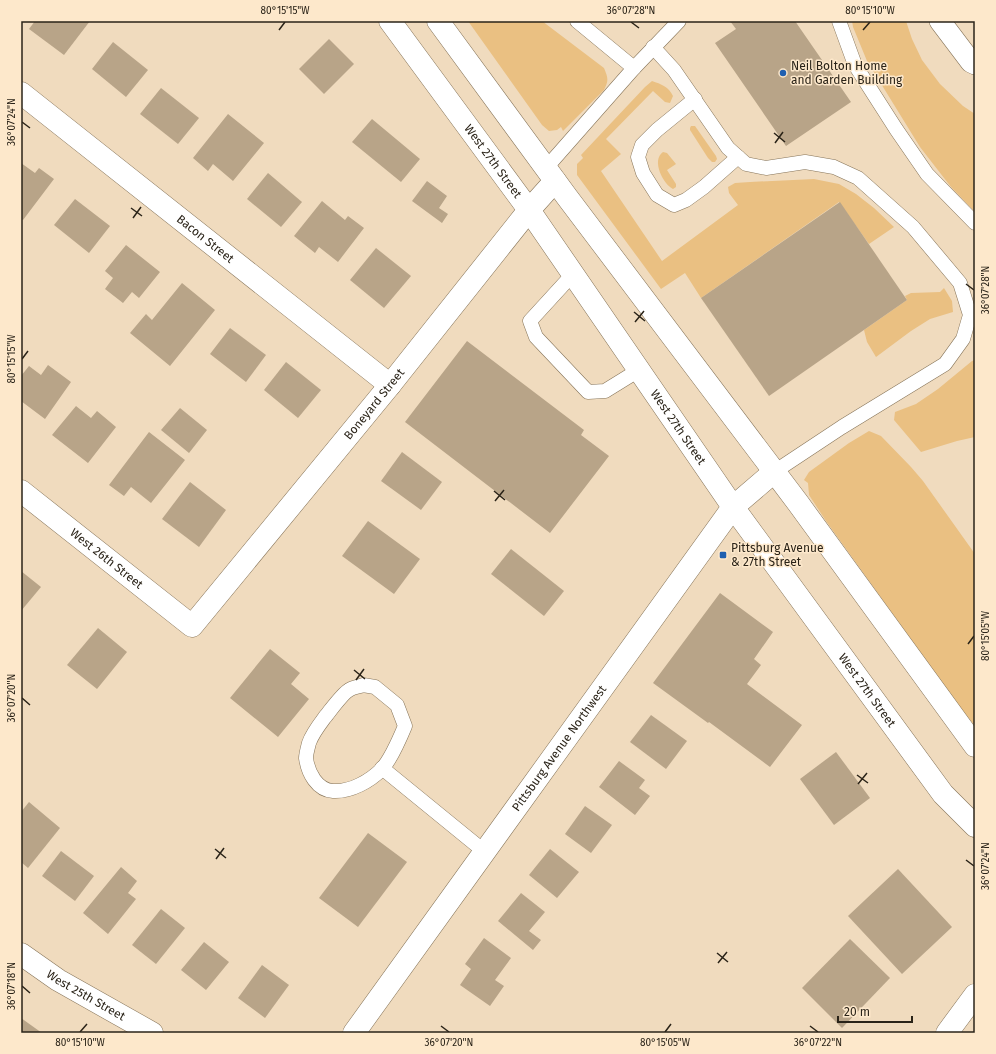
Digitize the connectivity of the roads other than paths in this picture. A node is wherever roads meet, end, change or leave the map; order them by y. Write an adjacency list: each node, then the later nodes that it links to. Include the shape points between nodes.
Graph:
1 (390, 21): 14 (street, West 27th Street)
2 (438, 21): 13 (street)
3 (577, 21): 9 (lane)
4 (679, 21): 7 (lane)
5 (839, 21): 15 (lane, via 855,65 896,129 927,174)
6 (940, 21): 8 (street)
7 (653, 47): 9 (lane); 11 (lane)
8 (975, 64)
9 (634, 68): 13 (lane)
10 (21, 93): 19 (street, Bacon Street)
11 (695, 99): 12 (lane, via 728,148); 12 (lane, via 642,145 638,157 643,173 657,195 674,204 686,200)
12 (738, 157): 17 (lane, via 746,164 766,168 805,162 834,167 858,178 913,227 960,283)
13 (550, 174): 14 (street, Boneyard Street); 20 (street)
14 (528, 210): 16 (street, West 27th Street); 19 (street, Boneyard Street)
15 (975, 223)
16 (573, 274): 18 (street, West 27th Street); 18 (lane, via 530,321 536,338 588,392 605,391)
17 (972, 319): 20 (lane, via 963,339 945,364)
18 (639, 370): 22 (street, West 27th Street)
19 (390, 385): 23 (street, Boneyard Street)
20 (774, 472): 22 (street, Pittsburg Avenue Northwest); 24 (street)
21 (21, 491): 23 (street, West 26th Street)
22 (733, 507): 26 (street, West 27th Street, via 943,794); 27 (street, Pittsburg Avenue Northwest)
23 (192, 626)
24 (975, 746)
25 (382, 768): 25 (lane, via 405,726 396,705 375,687 364,685 349,690 318,725 309,742 306,757 314,780 332,791 347,790 364,783); 27 (lane)
26 (975, 826)
27 (485, 852): 31 (street, Pittsburg Avenue Northwest)
28 (21, 954): 30 (street, West 25th Street, via 58,980)
29 (975, 995): 32 (street)
30 (152, 1033)
31 (354, 1033)
32 (948, 1033)

